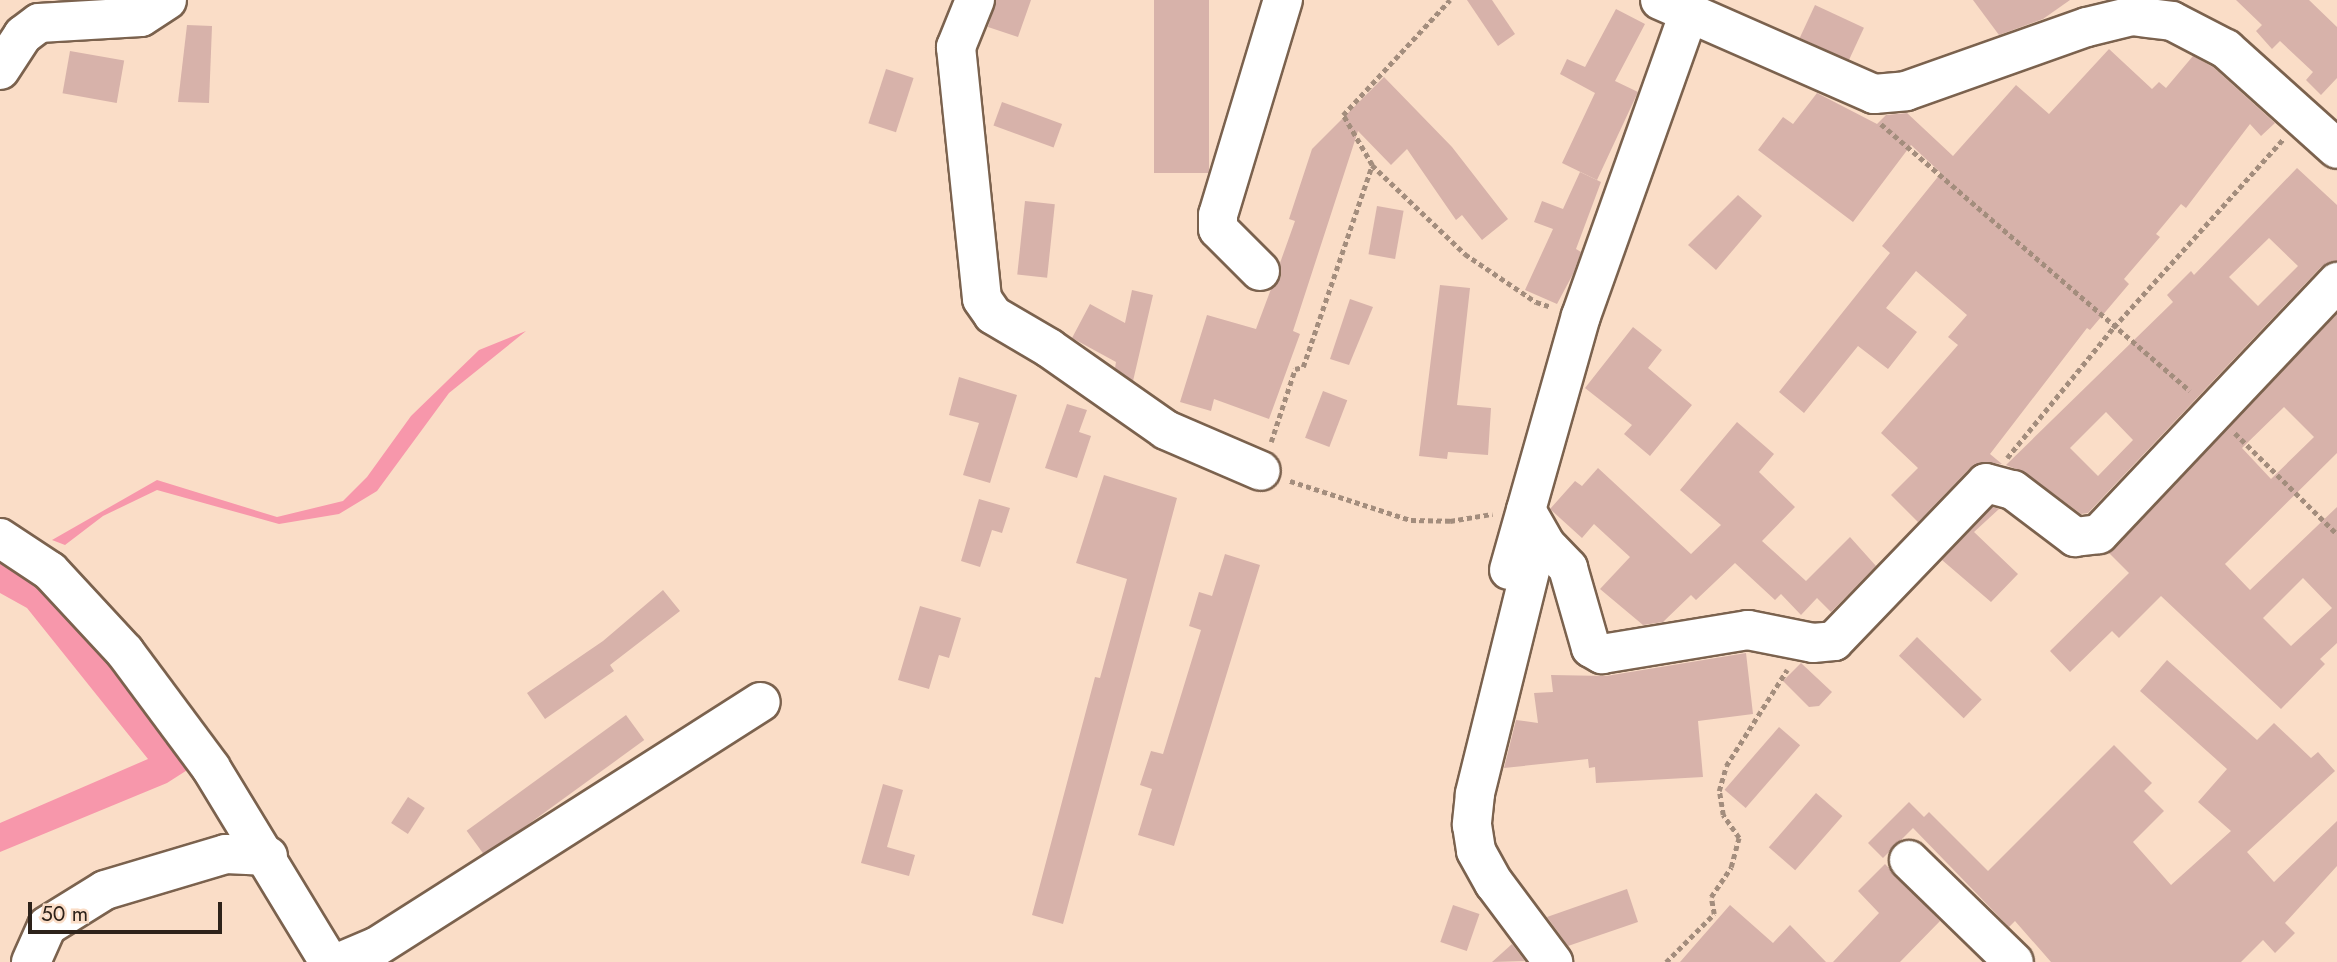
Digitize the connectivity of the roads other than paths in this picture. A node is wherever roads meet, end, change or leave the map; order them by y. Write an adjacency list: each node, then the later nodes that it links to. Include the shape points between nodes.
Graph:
1 (167, 0): 5 (street, via 141,17 39,23 23,35)
2 (975, 0): 9 (street, via 956,47 982,299 993,315 1049,348 1166,430)
3 (1283, 0): 7 (street, via 1218,215 1218,229)
4 (1674, 7): 6 (street, via 1874,93 1906,91 2087,27 2132,16 2172,21 2226,49); 10 (street)
5 (0, 70)
6 (2337, 149)
7 (1260, 271)
8 (2337, 282): 10 (street, via 2099,534 2075,537 2001,483 1986,483 1834,640 1804,642 1748,630 1602,654 1591,648 1568,568 1546,545)
9 (1261, 471)
10 (1526, 510): 12 (street); 19 (street, via 1531,567 1475,794 1472,825 1476,851 1494,883)
11 (0, 538): 14 (street, via 50,571 125,652)
12 (1509, 570)
13 (760, 702): 18 (street, via 376,947)
14 (268, 856): 16 (street, via 226,853 105,890 47,926); 17 (street)
15 (1909, 860): 20 (street)
16 (31, 962)
17 (329, 962)
18 (340, 962)
19 (1553, 962)
20 (2014, 962)

